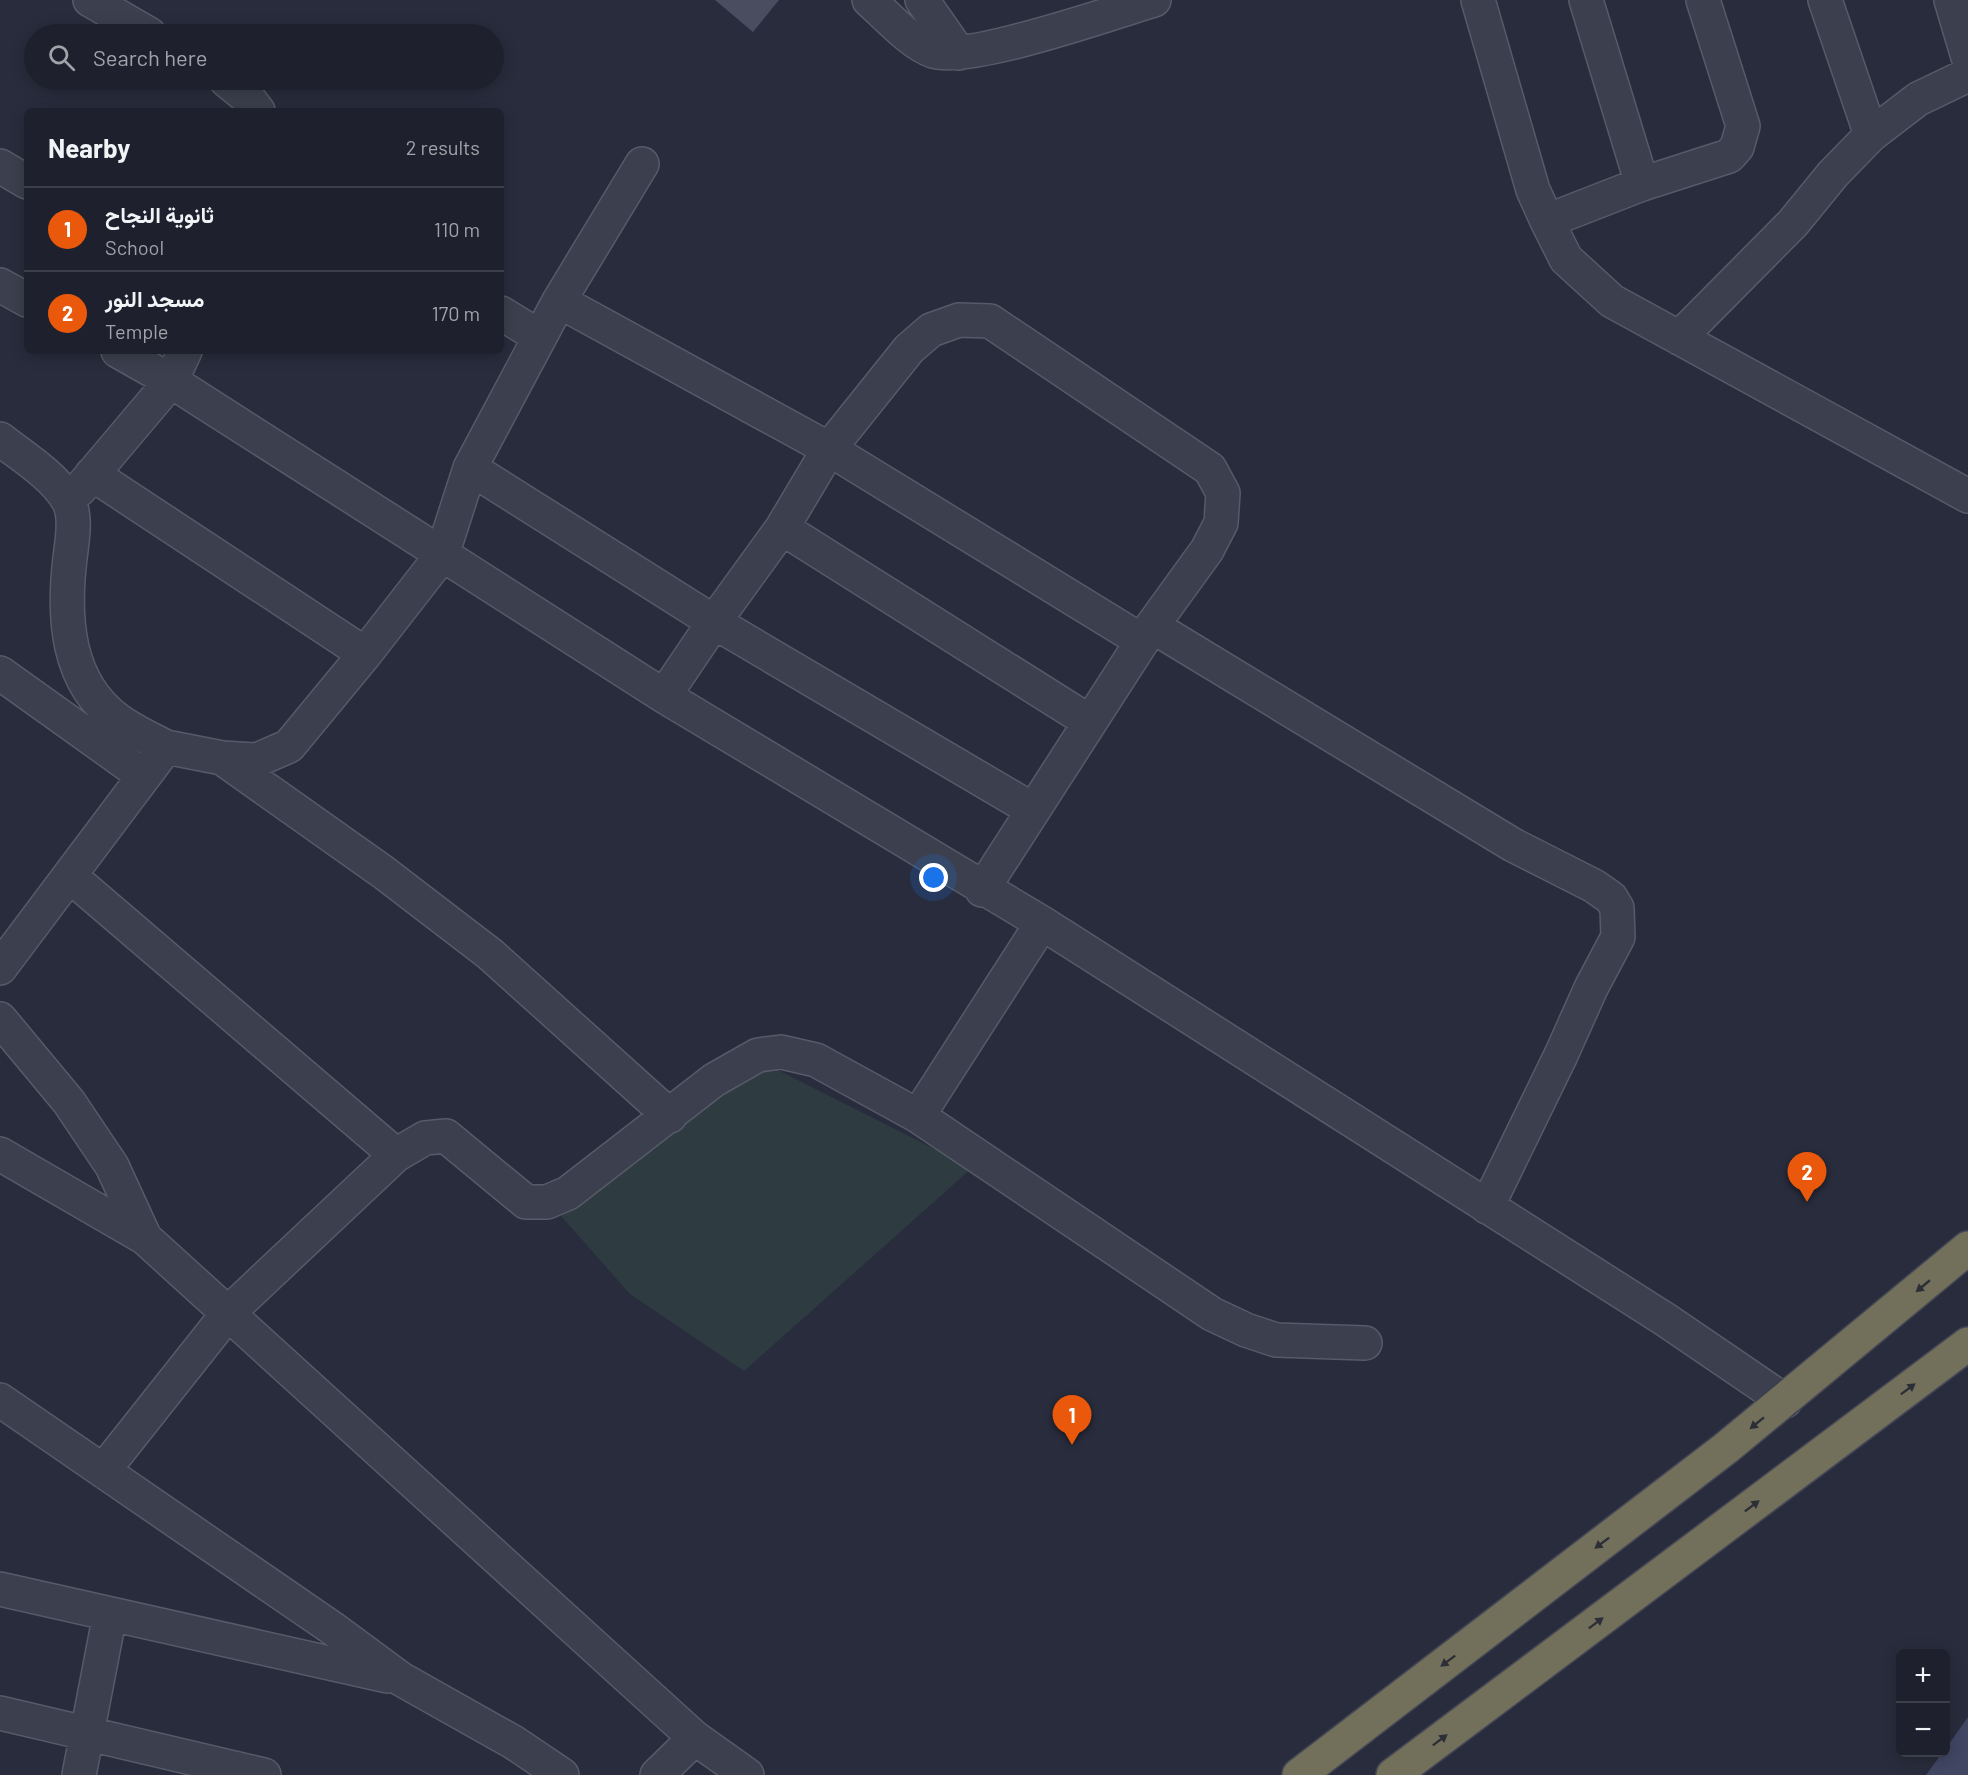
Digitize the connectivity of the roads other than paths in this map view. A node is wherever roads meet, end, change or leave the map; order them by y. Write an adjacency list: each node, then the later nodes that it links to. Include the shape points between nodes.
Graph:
1 (90, 0): 10 (street)
2 (869, 0): 11 (street, via 927,48)
3 (922, 0): 11 (street)
4 (1154, 0): 11 (street, via 994,47)
5 (1478, 0): 21 (street, via 1533,190)
6 (1586, 0): 20 (street)
7 (1703, 0): 20 (street, via 1743,126 1741,137 1729,156)
8 (1825, 0): 16 (street)
9 (1951, 0): 12 (street)
10 (132, 24)
11 (959, 53)
12 (1968, 57)
13 (1968, 75): 16 (street, via 1918,99)
14 (238, 90): 15 (street)
15 (256, 108)
16 (1871, 135): 27 (street, via 1793,223)
17 (642, 164): 24 (street)
18 (0, 166): 19 (street)
19 (24, 180)
20 (1642, 184): 21 (street)
21 (1547, 221): 27 (street, via 1566,260 1612,302)
22 (0, 285): 23 (street)
23 (24, 298)
24 (559, 301): 26 (street); 32 (street)
25 (504, 315): 26 (street)
26 (540, 337): 33 (street)
27 (1679, 338): 35 (street)
28 (122, 354): 30 (street)
29 (184, 354): 30 (street)
30 (171, 381): 34 (street); 38 (street)
31 (0, 440): 36 (street, via 50,478)
32 (829, 449): 37 (street); 40 (street); 40 (street, via 909,349 931,330 959,320 990,321 1210,469 1222,493 1221,523 1207,550)
33 (470, 468): 38 (street); 39 (street)
34 (92, 474): 36 (street); 41 (street)
35 (1968, 496)
36 (69, 501): 45 (street, via 74,530 65,596 71,651 92,694 118,720)
37 (782, 528): 39 (street); 44 (street)
38 (442, 555): 41 (street); 43 (street)
39 (714, 622): 43 (street); 48 (street)
40 (1147, 633): 44 (street); 58 (street, via 1513,844 1594,886 1611,898 1617,908 1617,937)
41 (365, 654): 46 (street, via 289,746 257,760)
42 (0, 673): 47 (street)
43 (664, 696): 50 (street)
44 (1090, 722): 48 (street)
45 (166, 747): 46 (street); 47 (street)
46 (222, 758): 54 (street, via 383,872 490,954)
47 (144, 776): 49 (street)
48 (1033, 810): 50 (street)
49 (70, 876): 52 (street); 57 (street)
50 (982, 890): 51 (street)
51 (1042, 923): 55 (street); 58 (street)
52 (4, 957)
53 (0, 1019): 59 (street, via 69,1102 112,1166)
54 (670, 1116): 55 (street, via 714,1080 758,1055 781,1052 816,1060); 57 (street, via 568,1193 547,1202 526,1202 446,1136 424,1138)
55 (918, 1116): 62 (street, via 1212,1314 1276,1340)
56 (0, 1154): 59 (street)
57 (396, 1155): 61 (street)
58 (1487, 1206): 65 (street)
59 (146, 1238): 61 (street)
60 (1968, 1248): 65 (highway, one-way to 65)
61 (229, 1312): 66 (street); 72 (street)
62 (1365, 1344)
63 (1968, 1344): 79 (highway, one-way to 63)
64 (0, 1400): 66 (street)
65 (1785, 1401): 78 (highway, one-way to 78)
66 (103, 1471): 69 (street)
67 (0, 1589): 68 (street)
68 (110, 1614): 69 (street); 71 (street)
69 (400, 1679): 75 (street, via 513,1742)
70 (0, 1713): 71 (street)
71 (88, 1733): 73 (street); 74 (street)
72 (695, 1738): 76 (street); 77 (street)
73 (79, 1775)
74 (264, 1775)
75 (562, 1775)
76 (657, 1775)
77 (747, 1775)
78 (1299, 1775)
79 (1394, 1775)

